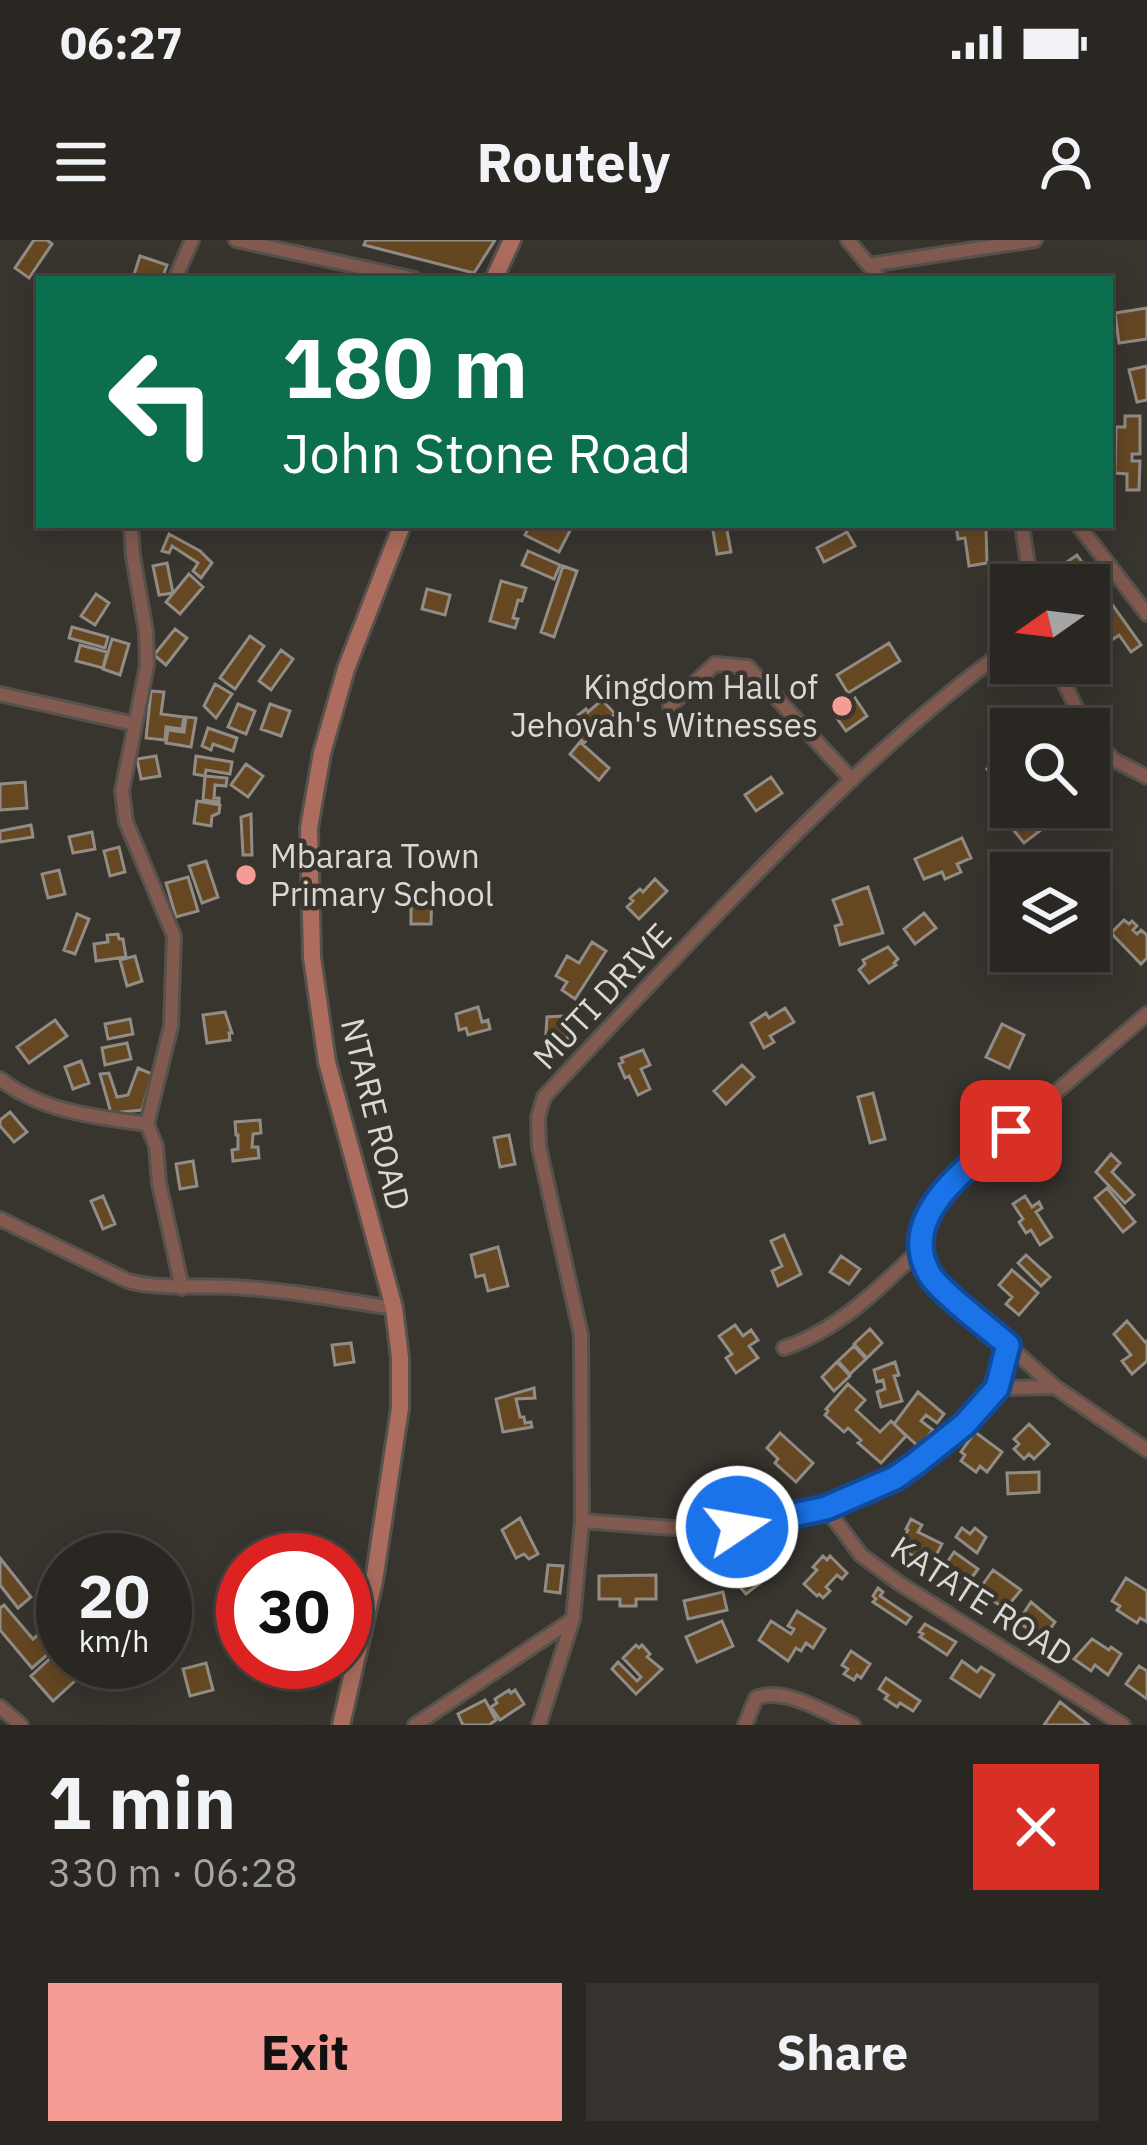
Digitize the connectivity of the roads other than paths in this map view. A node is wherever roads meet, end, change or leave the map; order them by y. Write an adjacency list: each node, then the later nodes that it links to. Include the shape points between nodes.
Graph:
1 (192, 240): 7 (street)
2 (236, 240): 8 (street)
3 (512, 240): 9 (main road)
4 (848, 240): 6 (street)
5 (1035, 240): 6 (street)
6 (869, 266): 10 (street)
7 (176, 276)
8 (401, 276)
9 (495, 276)
10 (877, 276)
11 (130, 528): 20 (street, via 147,665)
12 (400, 528): 30 (main road, NTARE ROAD, via 346,669 309,828 312,957 327,1063)
13 (1022, 528): 15 (street)
14 (1080, 528): 16 (street)
15 (1028, 564)
16 (1147, 614)
17 (990, 661): 23 (street, MUTI DRIVE)
18 (0, 694): 20 (street)
19 (670, 706): 23 (street, via 716,664 748,667)
20 (135, 724): 26 (street, via 122,791 126,822 174,936 171,1026)
21 (1110, 756): 22 (street)
22 (1147, 777)
23 (851, 780): 37 (street, MUTI DRIVE, via 544,1096 539,1147 581,1335)
24 (1147, 1014): 28 (street, via 941,1191)
25 (0, 1079): 26 (street, via 77,1114)
26 (147, 1124): 29 (street)
27 (0, 1219): 29 (street, via 128,1281)
28 (920, 1249): 31 (street, via 931,1277); 32 (street, via 873,1294)
29 (182, 1288): 30 (street)
30 (394, 1308): 41 (main road, NTARE ROAD, via 400,1408 374,1581)
31 (1008, 1345): 33 (street); 34 (street)
32 (784, 1348)
33 (1055, 1387): 34 (street); 35 (street)
34 (997, 1388): 36 (street, via 935,1450)
35 (1147, 1450)
36 (826, 1508): 37 (street, via 737,1527); 46 (street, KATATE ROAD, via 861,1555 899,1583)
37 (582, 1521): 38 (street, MUTI DRIVE)
38 (573, 1619): 42 (street); 43 (street, MUTI DRIVE)
39 (0, 1707): 40 (street)
40 (22, 1725)
41 (341, 1725)
42 (415, 1725)
43 (539, 1725)
44 (745, 1725): 45 (street, via 756,1698 767,1694)
45 (853, 1725)
46 (1123, 1725)

